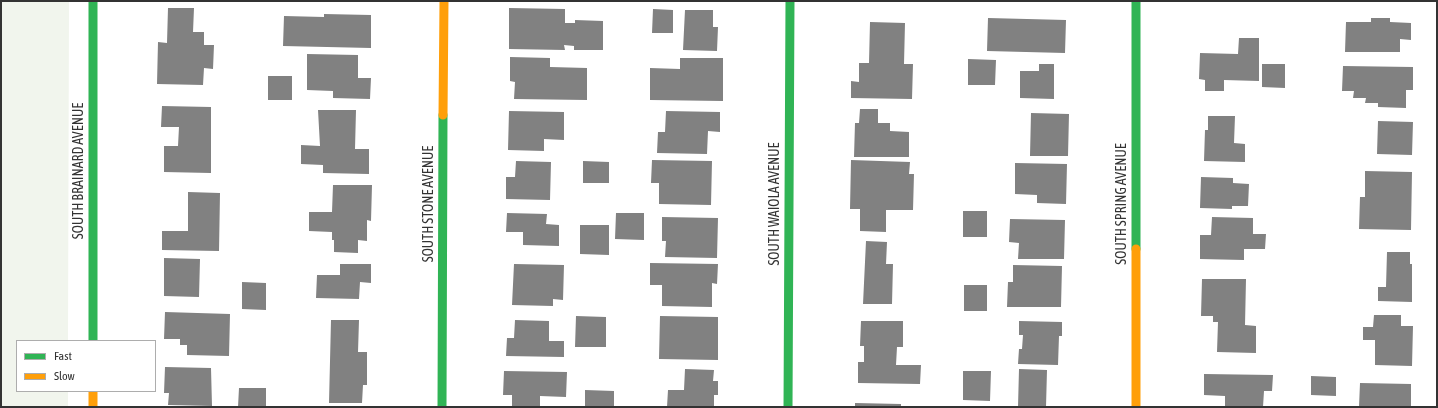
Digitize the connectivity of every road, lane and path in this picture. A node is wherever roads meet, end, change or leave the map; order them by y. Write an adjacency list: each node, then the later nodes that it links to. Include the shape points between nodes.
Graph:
1 (93, 1): 5 (street, SOUTH BRAINARD AVENUE)
2 (444, 1): 8 (street, SOUTH STONE AVENUE)
3 (790, 1): 9 (street, SOUTH WAIOLA AVENUE)
4 (1136, 1): 10 (street, SOUTH SPRING AVENUE)
5 (93, 340)
6 (93, 392): 7 (street)
7 (93, 407)
8 (442, 407)
9 (788, 407)
10 (1136, 407)

